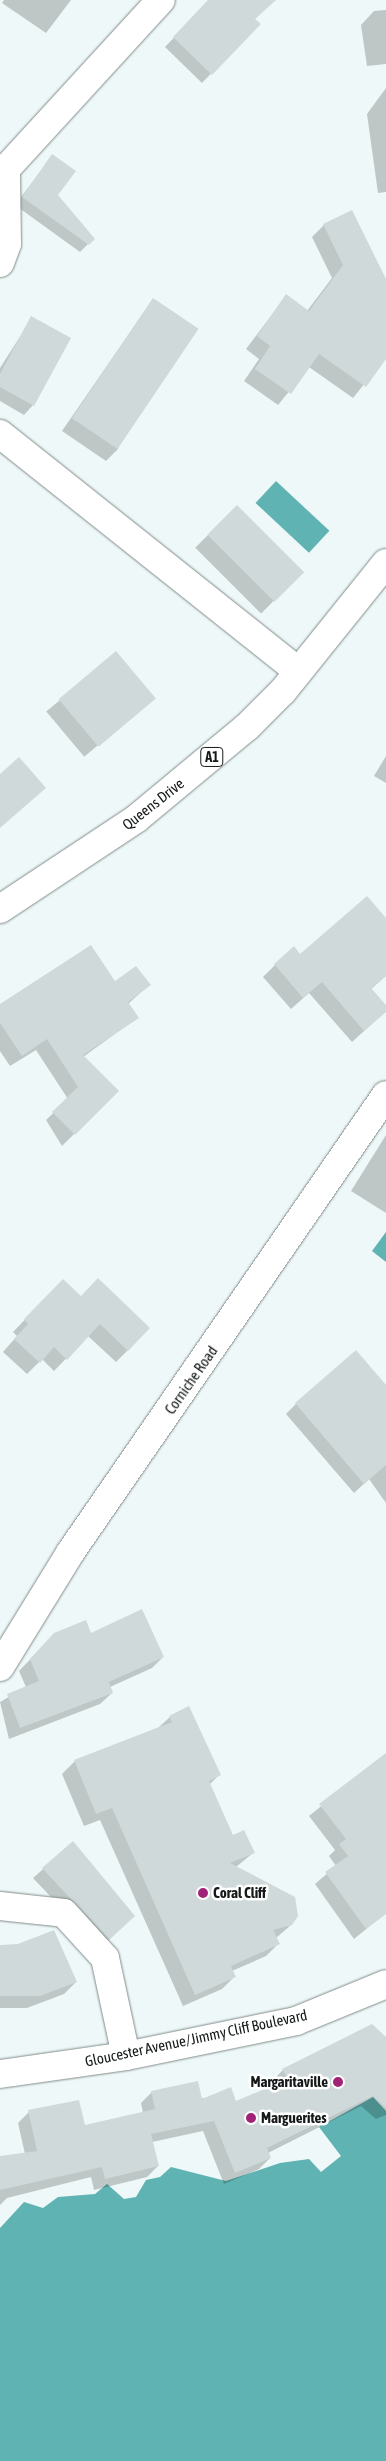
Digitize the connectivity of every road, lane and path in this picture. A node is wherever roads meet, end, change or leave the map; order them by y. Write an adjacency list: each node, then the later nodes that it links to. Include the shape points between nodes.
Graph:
1 (161, 0): 2 (street, via 6,169 7,244)
2 (0, 263)
3 (0, 434): 5 (street)
4 (386, 564): 5 (street, Queens Drive / A1)
5 (298, 671): 6 (street, Queens Drive / A1, via 247,727 136,819)
6 (0, 910)
7 (386, 1095): 8 (street, Corniche Road, via 70,1554)
8 (0, 1667)
9 (0, 1906): 11 (street, via 64,1913 105,1958)
10 (386, 1984): 11 (street, Gloucester Avenue/Jimmy Cliff Boulevard, via 296,2021)
11 (126, 2056): 12 (street, Gloucester Avenue/Jimmy Cliff Boulevard)
12 (0, 2074)

